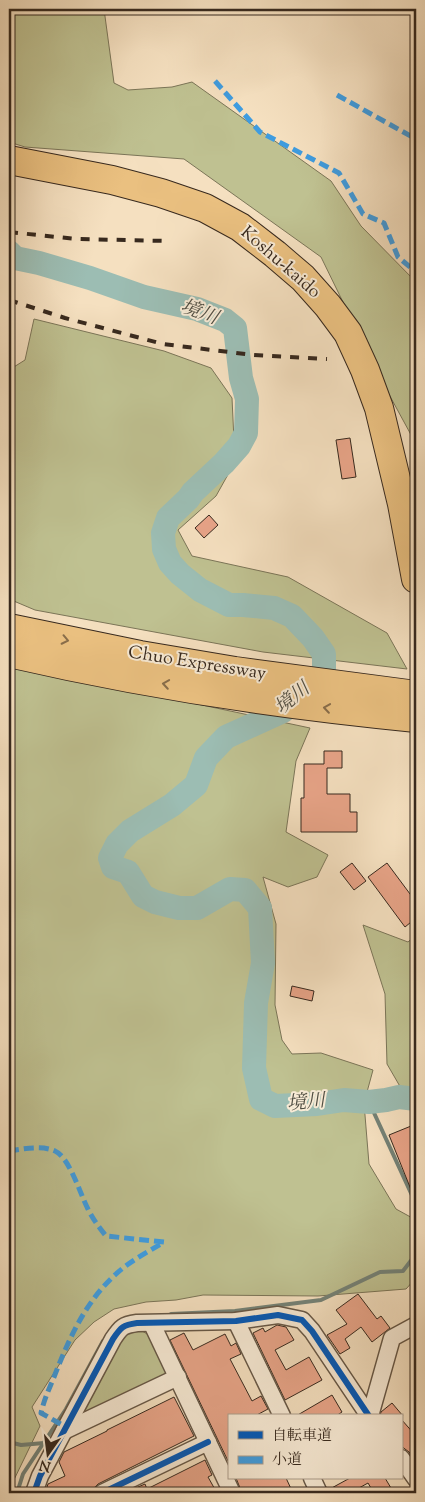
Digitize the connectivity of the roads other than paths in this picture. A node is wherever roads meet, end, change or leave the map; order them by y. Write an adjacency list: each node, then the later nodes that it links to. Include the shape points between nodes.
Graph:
1 (9, 160): 2 (highway, Koshu-kaido, via 112,180 205,208 240,227 303,278 348,333 365,370 379,408)
2 (416, 580)
3 (11, 637): 4 (highway, Chuo Expressway, one-way to 4); 5 (highway, Chuo Expressway, one-way to 3, via 232,695 78,668)
4 (416, 695)
5 (416, 718)
6 (236, 1321): 7 (street); 10 (street); 11 (street, via 278,1314 302,1320)
7 (152, 1324): 9 (street); 13 (street, via 120,1328)
8 (416, 1325): 12 (street, via 392,1338)
9 (178, 1377): 13 (street); 14 (street)
10 (281, 1414)
11 (369, 1414)
12 (371, 1414)
13 (64, 1431): 18 (street, via 40,1476)
14 (208, 1442): 19 (street); 20 (street)
15 (402, 1459): 16 (street)
16 (416, 1478)
17 (313, 1480): 21 (street)
18 (35, 1493)
19 (102, 1493)
20 (232, 1493)
21 (319, 1493)

